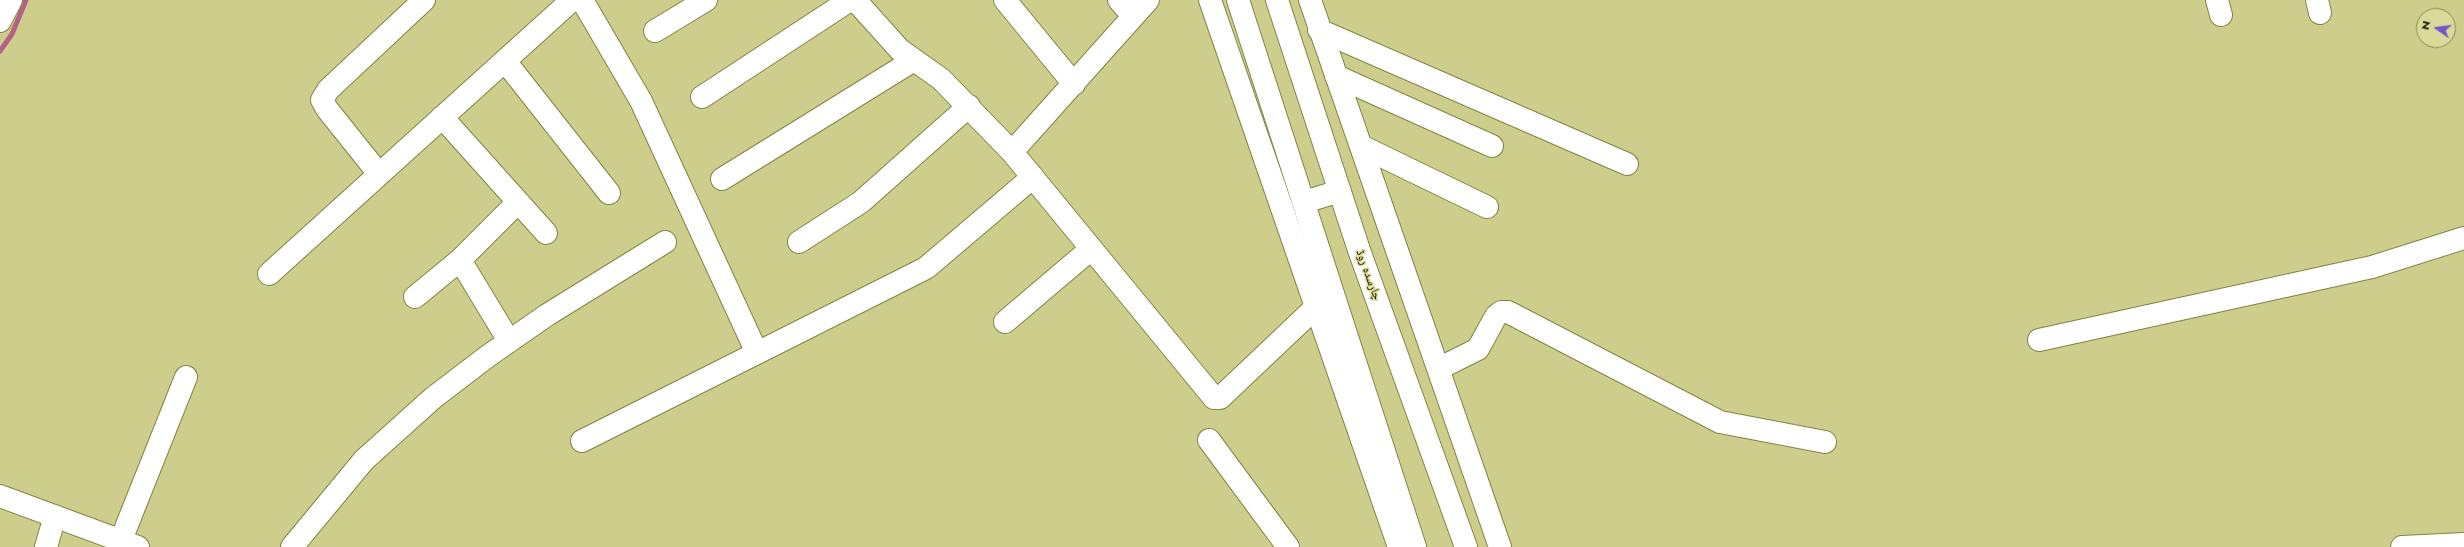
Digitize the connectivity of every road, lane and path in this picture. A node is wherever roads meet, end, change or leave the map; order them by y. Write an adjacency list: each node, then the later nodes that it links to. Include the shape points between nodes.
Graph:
1 (11, 0): 15 (main road)
2 (424, 0): 29 (main road, via 328,90 322,100)
3 (572, 0): 19 (main road)
4 (582, 0): 49 (main road, via 641,101)
5 (706, 0): 17 (main road)
6 (850, 0): 22 (main road)
7 (855, 0): 18 (main road, via 900,50)
8 (1005, 0): 21 (main road)
9 (1148, 0): 14 (main road)
10 (1210, 0): 45 (main road)
11 (1238, 0): 35 (main road)
12 (1277, 0): 32 (main road, چارسدہ روڈ)
13 (1310, 0): 16 (main road)
14 (1126, 8): 21 (main road)
15 (0, 21)
16 (1320, 30): 20 (main road); 28 (main road)
17 (655, 31)
18 (914, 60): 23 (main road, via 942,79); 31 (main road)
19 (505, 61): 24 (main road); 33 (main road)
20 (1336, 76): 25 (main road); 26 (main road)
21 (1074, 84): 27 (main road)
22 (702, 97)
23 (969, 106): 27 (main road); 40 (main road, via 861,202)
24 (442, 117): 29 (main road); 34 (main road)
25 (1361, 146): 36 (main road); 50 (main road)
26 (1492, 146)
27 (1012, 152): 30 (main road)
28 (1627, 164)
29 (379, 174): 43 (main road)
30 (1033, 177): 41 (main road); 49 (main road, via 926,268)
31 (722, 179)
32 (1340, 191): 35 (main road); 64 (main road, چارسدہ روڈ)
33 (609, 193)
34 (518, 202): 37 (main road); 42 (main road)
35 (1304, 202): 63 (main road)
36 (1487, 207)
37 (546, 233)
38 (2464, 238): 47 (main road, via 2372,267)
39 (665, 242): 48 (main road)
40 (799, 242)
41 (1091, 249): 45 (main road, via 1214,398 1220,398); 46 (main road)
42 (460, 260): 44 (main road); 48 (main road)
43 (269, 274)
44 (415, 297)
45 (1315, 308): 62 (main road)
46 (1005, 322)
47 (2039, 340)
48 (509, 341): 60 (main road, via 433,398 376,449 315,517)
49 (757, 353): 53 (main road)
50 (1440, 368): 54 (main road, via 1478,349 1496,316 1501,312 1508,312 1720,422); 65 (main road)
51 (186, 377): 57 (main road)
52 (1210, 440): 61 (main road)
53 (582, 441)
54 (1825, 442)
55 (0, 496): 56 (main road)
56 (55, 516): 57 (main road); 59 (main road)
57 (129, 543)
58 (2464, 544): 66 (main road)
59 (46, 547)
60 (292, 547)
61 (1288, 547)
62 (1399, 547)
63 (1415, 547)
64 (1466, 547)
65 (1500, 547)
66 (2402, 547)

